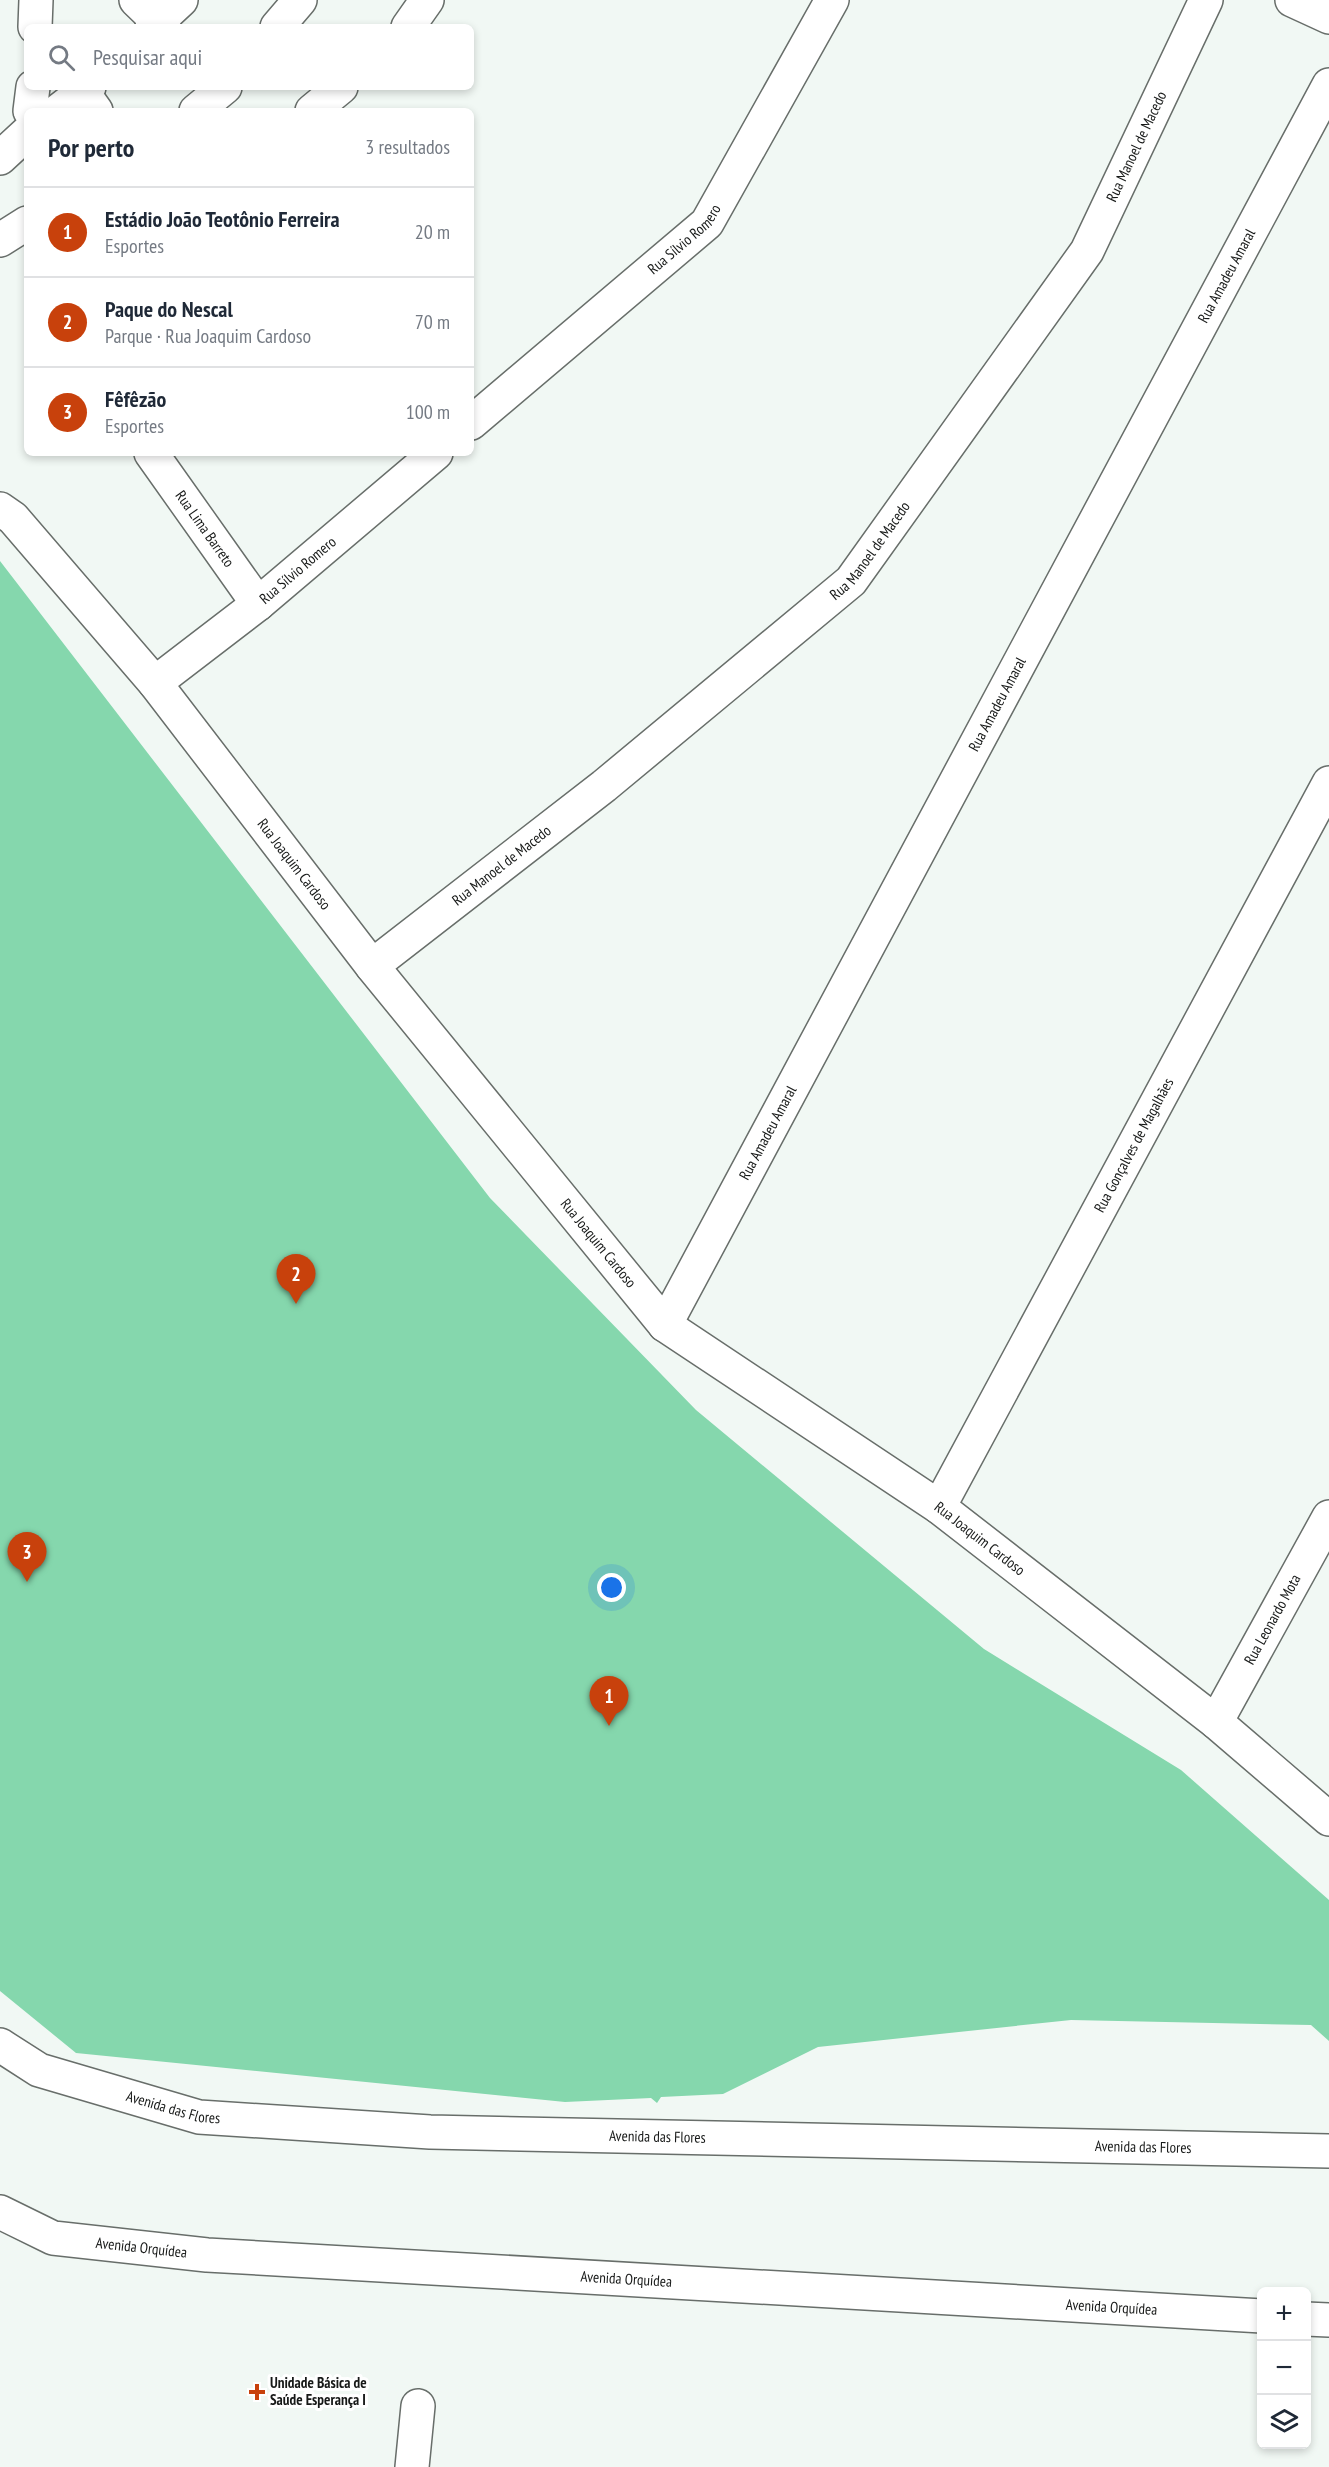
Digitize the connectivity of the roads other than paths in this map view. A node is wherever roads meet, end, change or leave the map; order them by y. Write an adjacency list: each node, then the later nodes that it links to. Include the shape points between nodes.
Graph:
1 (36, 0): 8 (street); 9 (street)
2 (300, 0): 10 (street)
3 (427, 0): 11 (street)
4 (832, 0): 23 (street, Rua Sílvio Romero, via 707,223)
5 (1206, 0): 31 (street, Rua Manoel de Macedo, via 1087,251 851,581 604,786)
6 (1292, 0): 7 (street)
7 (1329, 17)
8 (35, 24)
9 (48, 24)
10 (280, 24)
11 (410, 24)
12 (1329, 85): 32 (street, Rua Amadeu Amaral)
13 (33, 90): 16 (street)
14 (220, 90): 17 (street)
15 (337, 90): 18 (street)
16 (30, 108)
17 (199, 108)
18 (316, 108)
19 (24, 136): 20 (street)
20 (0, 158)
21 (24, 225): 22 (street)
22 (0, 240)
23 (474, 420)
24 (153, 456): 28 (street, Rua Lima Barreto)
25 (432, 456): 28 (street, Rua Sílvio Romero)
26 (0, 484): 27 (street, Rua Joaquim Cardoso)
27 (6, 513): 29 (street, Rua Joaquim Cardoso)
28 (258, 604): 29 (street, Rua Sílvio Romero)
29 (155, 683): 31 (street, Rua Joaquim Cardoso)
30 (1329, 783): 33 (street, Rua Gonçalves de Magalhães)
31 (372, 966): 32 (street, Rua Joaquim Cardoso)
32 (665, 1325): 33 (street, Rua Joaquim Cardoso)
33 (939, 1507): 35 (street, Rua Joaquim Cardoso)
34 (1329, 1516): 35 (street, Rua Leonardo Mota)
35 (1216, 1722): 36 (street, Rua Joaquim Cardoso)
36 (1329, 1819)
37 (0, 2045): 38 (street, Avenida das Flores, via 39,2070 199,2117 430,2132)
38 (1329, 2151)
39 (0, 2212): 40 (street, Avenida Orquídea, via 53,2238 207,2255)
40 (1257, 2316)
41 (1311, 2319): 42 (street)
42 (1329, 2320)
43 (418, 2406): 44 (street)
44 (412, 2467)

